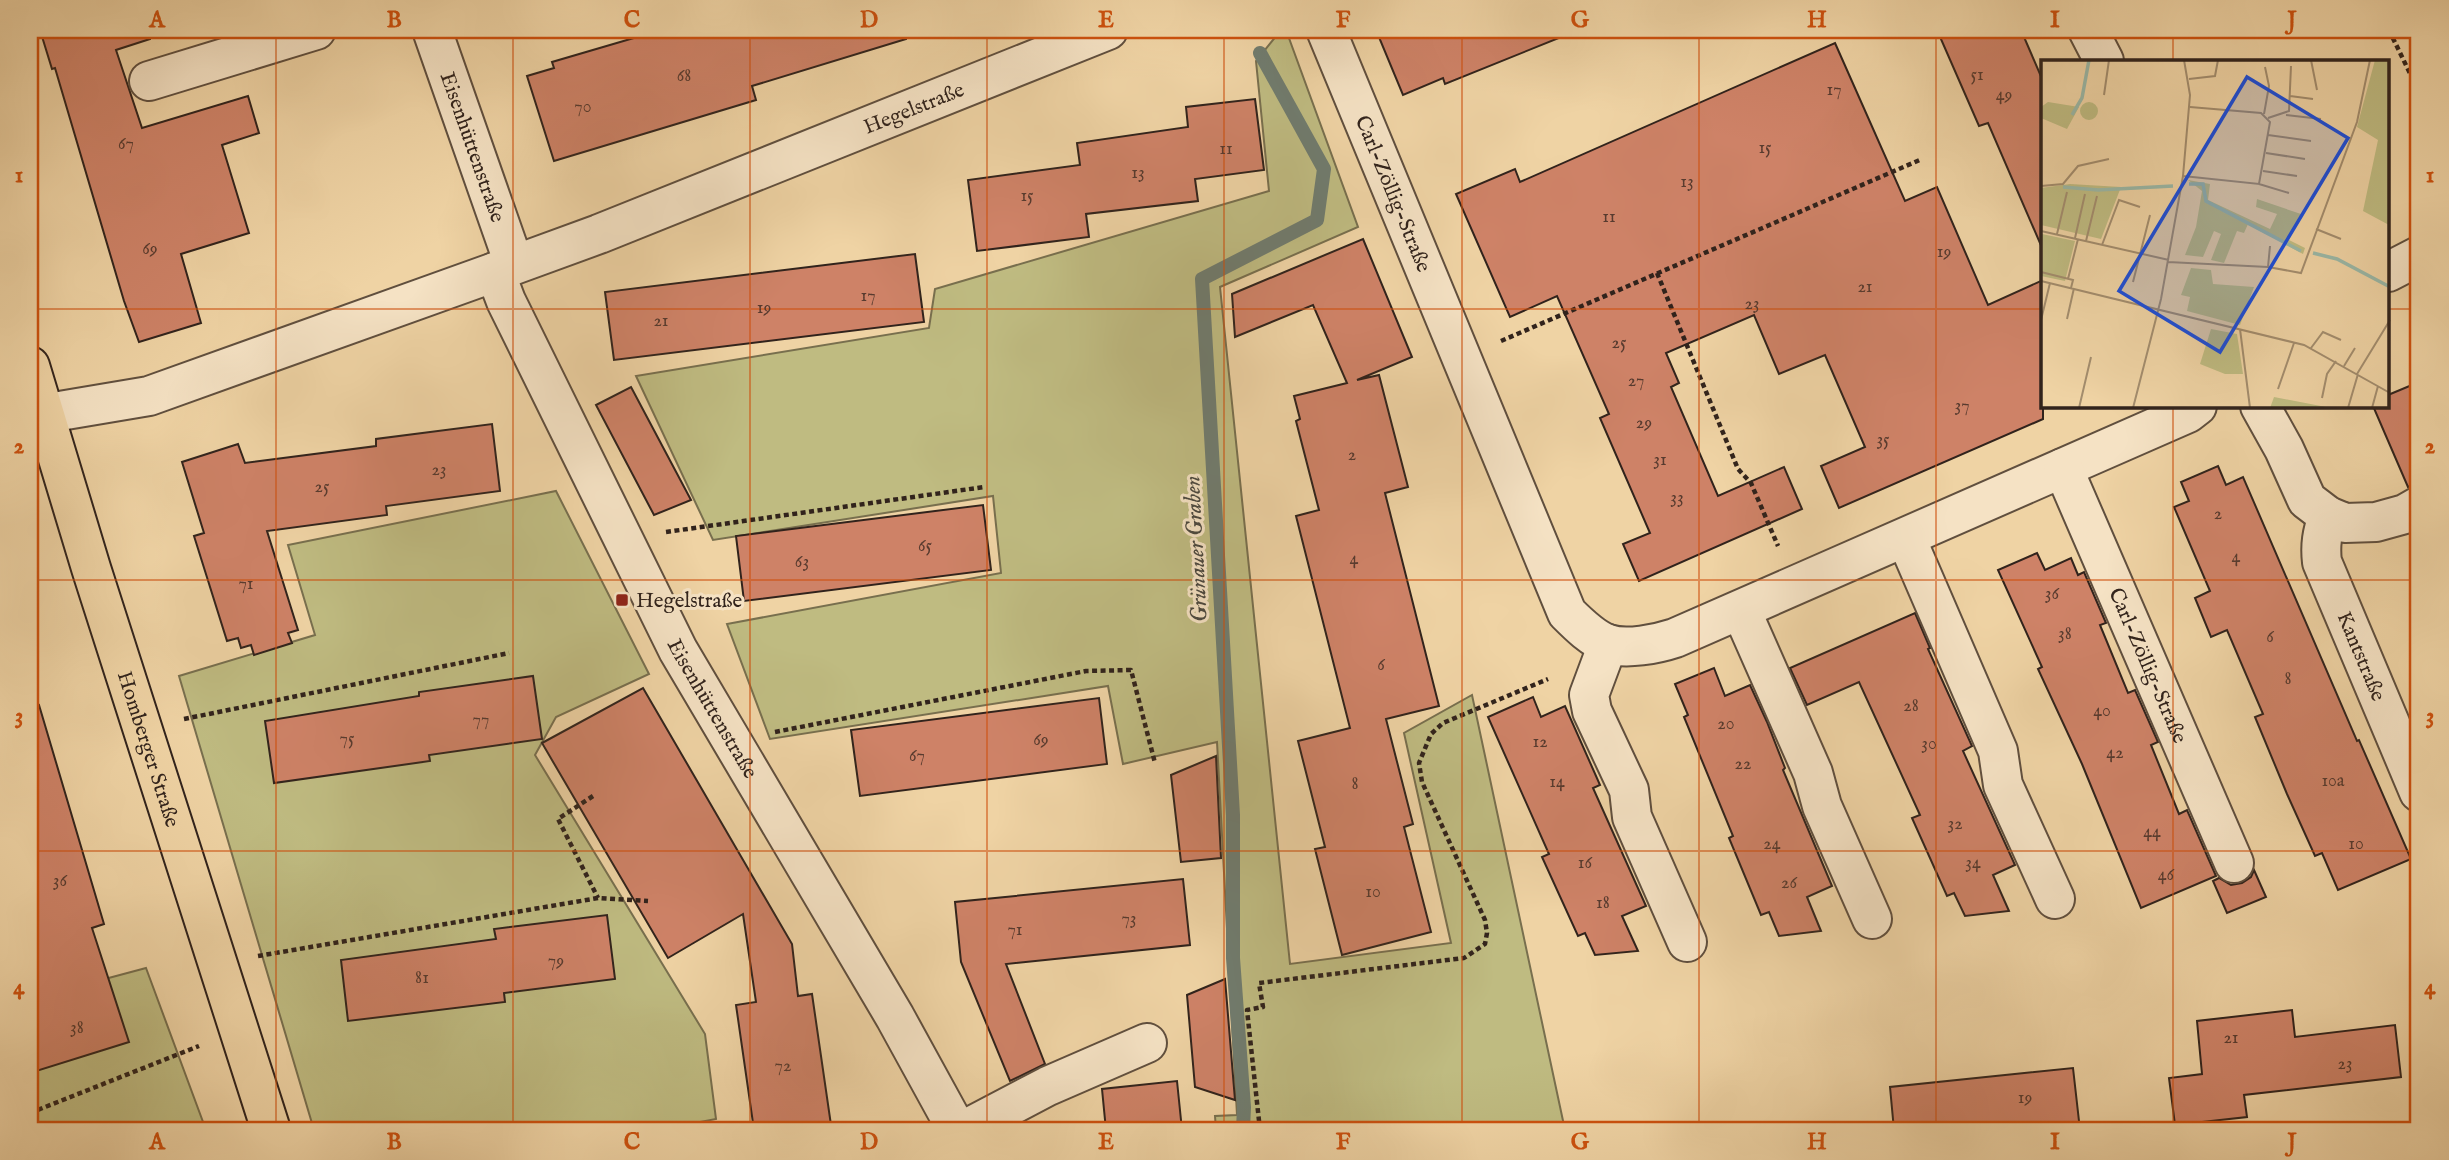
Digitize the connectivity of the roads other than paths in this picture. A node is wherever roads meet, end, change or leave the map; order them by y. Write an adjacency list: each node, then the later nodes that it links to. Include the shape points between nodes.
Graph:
1 (316, 30): 7 (street)
2 (432, 30): 9 (street, Eisenhüttenstraße)
3 (1108, 30): 9 (street, Hegelstraße)
4 (1326, 30): 20 (street, Carl-Zöllig-Straße, via 1567,613)
5 (2088, 30): 6 (street)
6 (2103, 60)
7 (149, 81)
8 (2419, 256): 10 (street)
9 (505, 268): 14 (street, Hegelstraße, via 149,396); 28 (street, Eisenhüttenstraße, via 506,301 678,650)
10 (2390, 271)
11 (30, 366): 14 (main road, Homberger Straße)
12 (2194, 408): 15 (street)
13 (2261, 408): 17 (street, via 2307,500)
14 (37, 414): 27 (main road, Homberger Straße)
15 (2063, 468): 18 (street); 22 (street, Carl-Zöllig-Straße)
16 (2419, 506): 17 (street, via 2376,522 2345,523)
17 (2328, 516): 21 (street, Kantstraße, via 2321,534 2322,562)
18 (1906, 538): 19 (street); 23 (street, via 1998,751 2003,785)
19 (1741, 610): 20 (street, via 1650,646); 24 (street)
20 (1606, 650): 25 (street, via 1589,695 1592,711 1629,790 1632,817)
21 (2419, 792)
22 (2234, 863)
23 (2054, 899)
24 (1872, 919)
25 (1687, 942)
26 (1147, 1043): 29 (street, via 1048,1086)
27 (271, 1130)
28 (957, 1130)
29 (964, 1130)

